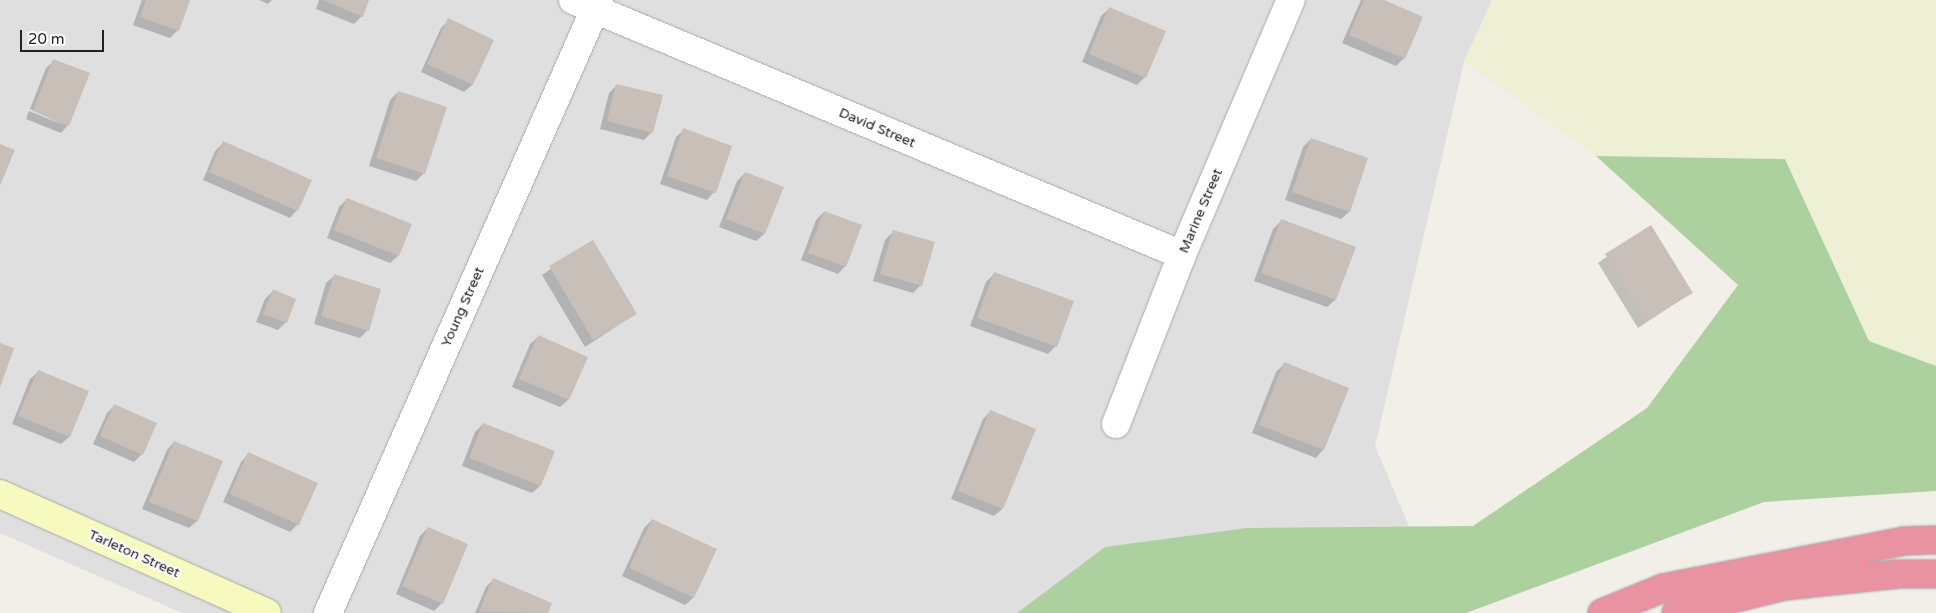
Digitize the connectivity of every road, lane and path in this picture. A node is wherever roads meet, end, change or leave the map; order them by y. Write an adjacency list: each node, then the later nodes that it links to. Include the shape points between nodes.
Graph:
1 (1291, 0): 3 (street, Marine Street)
2 (589, 3): 3 (street, David Street); 9 (street, Young Street)
3 (1182, 255): 4 (street, Marine Street)
4 (1116, 424)
5 (0, 494): 8 (main road, Tarleton Street)
6 (1936, 540): 10 (highway, via 1904,541 1663,588)
7 (1936, 574): 11 (highway, via 1898,574 1784,586)
8 (267, 613)
9 (328, 613)
10 (1602, 613)
11 (1676, 613)

